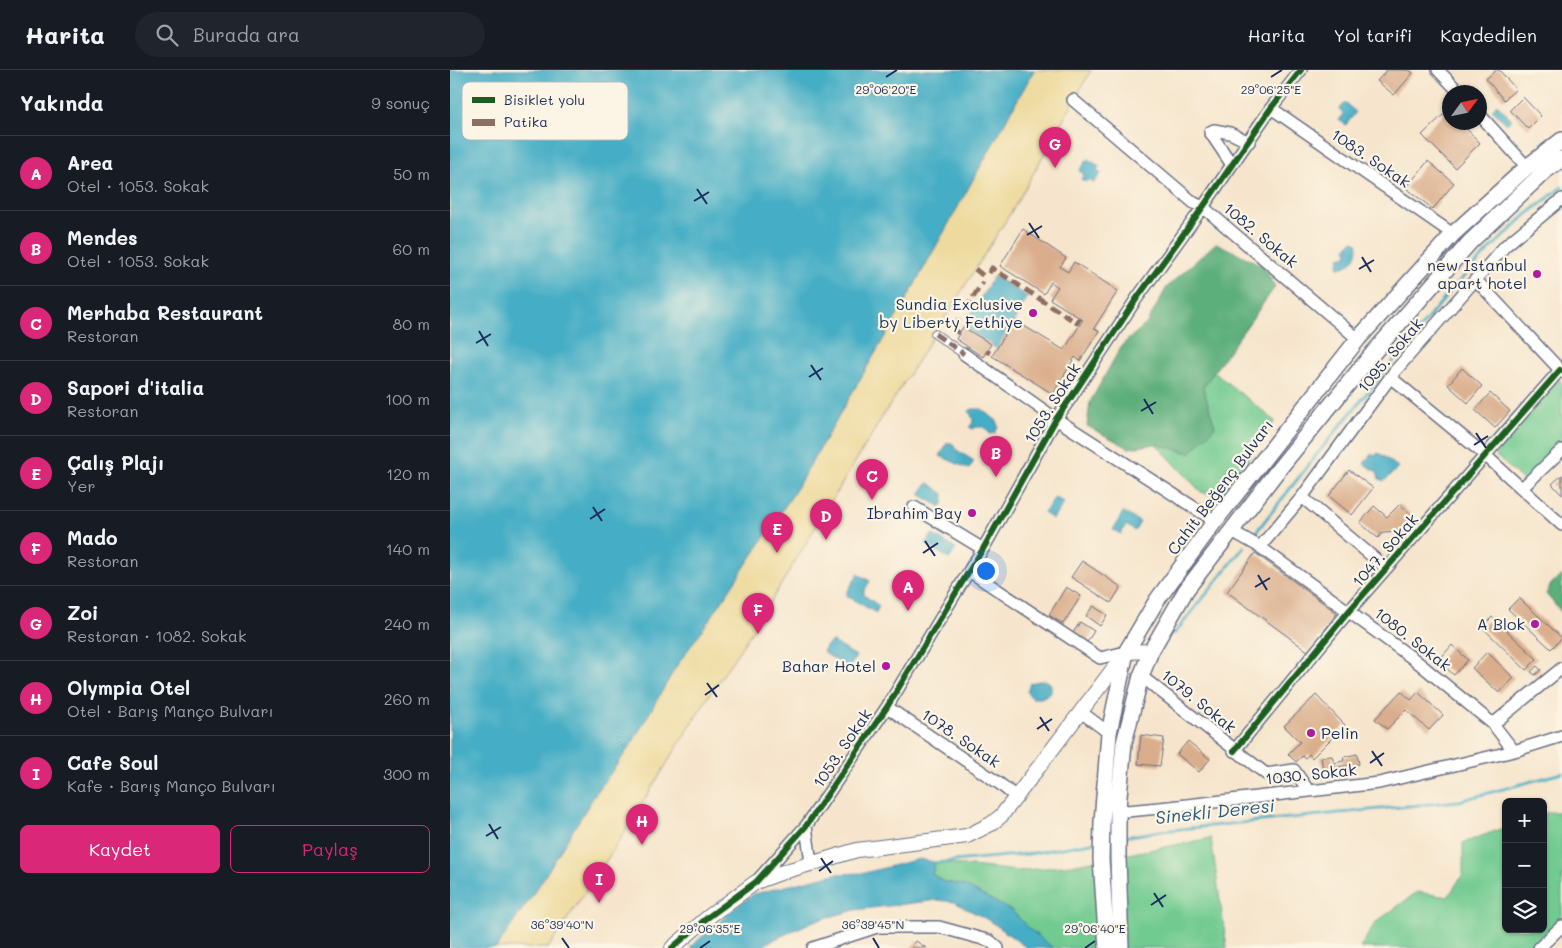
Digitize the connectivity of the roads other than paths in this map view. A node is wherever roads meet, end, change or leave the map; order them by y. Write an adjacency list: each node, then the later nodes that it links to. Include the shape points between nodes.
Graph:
1 (1300, 70): 3 (street, 1053. Sokak)
2 (1438, 70): 4 (street)
3 (1289, 75): 6 (street, 1053. Sokak)
4 (1452, 85)
5 (1073, 100): 14 (street, 1082. Sokak, via 1194,203)
6 (1271, 108): 9 (street, 1053. Sokak); 15 (street, 1083. Sokak)
7 (1487, 123): 12 (street)
8 (1562, 140): 12 (main road, Cahit Beğenç Bulvarı)
9 (1249, 142): 11 (street, 1053. Sokak); 11 (street, via 1230,133 1210,132)
10 (1562, 159): 30 (main road, via 1470,242 1374,352)
11 (1232, 165): 14 (street, 1053. Sokak)
12 (1527, 167): 15 (main road, Cahit Beğenç Bulvarı)
13 (1560, 203): 16 (street, 1095. Sokak, via 1505,246)
14 (1203, 207): 18 (street, 1082. Sokak); 22 (street, 1053. Sokak, via 1137,298)
15 (1454, 234): 18 (main road, Cahit Beğenç Bulvarı)
16 (1476, 280): 20 (street); 21 (street, 1095. Sokak)
17 (935, 334): 19 (street)
18 (1358, 339): 28 (main road, Cahit Beğenç Bulvarı)
19 (964, 354): 22 (street)
20 (1561, 371): 24 (street, 1047. Sokak)
21 (1390, 377): 24 (street); 26 (street, 1095. Sokak)
22 (1056, 420): 28 (street); 32 (street, 1053. Sokak)
23 (1562, 450): 25 (street)
24 (1486, 455): 25 (street); 33 (street, 1047. Sokak)
25 (1522, 488): 29 (street)
26 (1302, 496): 31 (street, 1095. Sokak); 33 (street)
27 (914, 508): 32 (street)
28 (1215, 521): 37 (main road, Cahit Beğenç Bulvarı, via 1157,600)
29 (1562, 525)
30 (1232, 531): 31 (street, 1080. Sokak); 36 (main road, via 1186,590)
31 (1260, 547): 35 (street, 1080. Sokak)
32 (984, 549): 34 (street, 1053. Sokak)
33 (1386, 568): 35 (street, 1047. Sokak)
34 (969, 571): 37 (street, via 1100,658); 40 (street, 1053. Sokak)
35 (1350, 611): 42 (street, 1080. Sokak); 45 (street, 1047. Sokak)
36 (1150, 651): 37 (street); 39 (main road)
37 (1126, 652): 41 (street); 43 (main road, Cahit Beğenç Bulvarı)
38 (1562, 668): 42 (street)
39 (1141, 676): 45 (street, 1079. Sokak); 49 (main road, via 1124,743)
40 (887, 707): 48 (street, 1078. Sokak); 50 (street, 1053. Sokak)
41 (1081, 712): 43 (street); 48 (street)
42 (1493, 724): 46 (street, 1080. Sokak)
43 (1109, 734): 57 (main road, Cahit Beğenç Bulvarı, via 1101,859)
44 (1562, 736): 46 (street, 1030. Sokak)
45 (1234, 751): 47 (street, 1079. Sokak, via 1266,774 1294,770)
46 (1514, 751): 47 (street, 1030. Sokak, via 1379,783)
47 (1308, 790): 49 (street, 1030. Sokak, via 1127,811)
48 (1016, 797): 51 (street, via 991,824 967,836 857,850)
49 (1118, 807): 58 (main road)
50 (806, 826): 51 (street); 52 (street, 1053. Sokak)
51 (811, 863): 52 (street)
52 (756, 882): 54 (street)
53 (1562, 926): 59 (street)
54 (672, 948)
55 (813, 948): 56 (street, via 877,927 939,927 990,941)
56 (998, 948)
57 (1107, 948)
58 (1121, 948)
59 (1539, 948)

